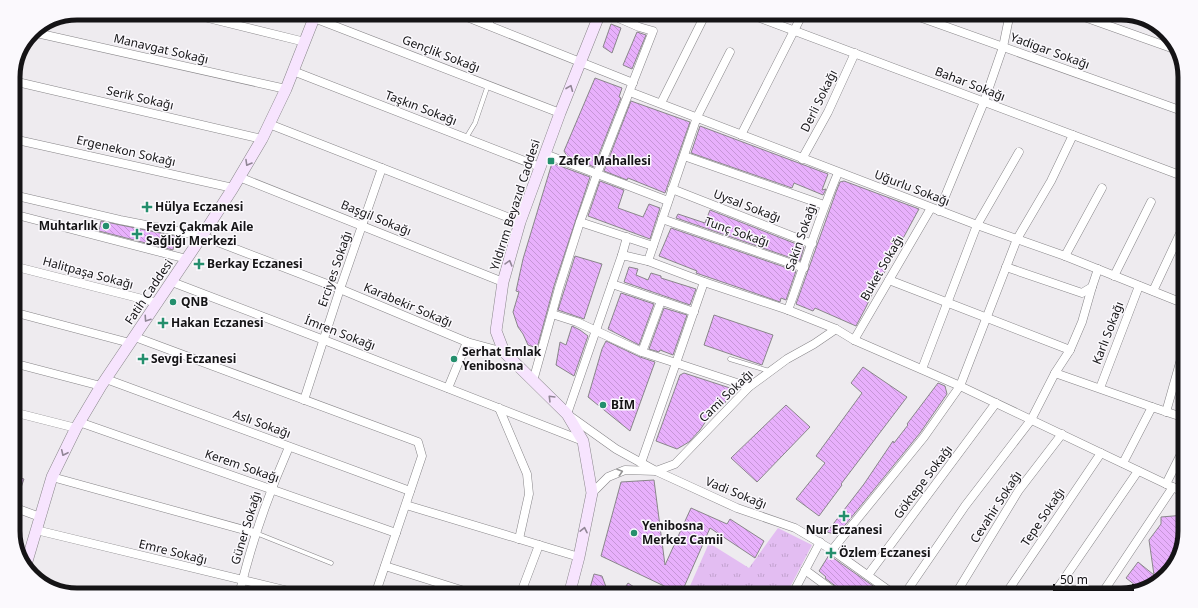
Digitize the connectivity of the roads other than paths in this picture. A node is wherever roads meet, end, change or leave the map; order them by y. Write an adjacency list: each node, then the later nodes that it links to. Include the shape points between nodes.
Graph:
1 (216, 20): 17 (street)
2 (313, 20): 17 (main road, Fatih Caddesi)
3 (325, 20): 25 (street, Gençlik Sokağı)
4 (474, 20): 14 (street, Uğurlu Sokağı)
5 (490, 20): 14 (street)
6 (597, 20): 22 (main road, Yıldırım Beyazıd Caddesi)
7 (623, 20): 26 (street, via 653,31)
8 (702, 20): 29 (street)
9 (765, 20): 15 (street, Bahar Sokağı)
10 (800, 20): 15 (street)
11 (928, 20): 18 (street, Yadigar Sokağı)
12 (1009, 20): 18 (street, Buket Sokağı)
13 (1093, 20): 19 (street)
14 (488, 26): 22 (street, Uğurlu Sokağı)
15 (794, 31): 21 (street, Bahar Sokağı); 34 (street)
16 (41, 34): 27 (street, Manavgat Sokağı)
17 (305, 42): 23 (main road, Fatih Caddesi)
18 (1003, 47): 28 (street, Buket Sokağı); 30 (street, Yadigar Sokağı)
19 (1169, 47)
20 (730, 52): 32 (street)
21 (855, 54): 28 (street, Bahar Sokağı); 42 (street, Derli Sokağı, via 828,112)
22 (580, 63): 26 (street, Uğurlu Sokağı); 31 (main road, Yıldırım Beyazıd Caddesi, one-way to 22)
23 (293, 71): 27 (main road, Fatih Caddesi); 36 (street, Taşkın Sokağı)
24 (20, 83): 37 (street, Serik Sokağı)
25 (488, 85): 31 (street, Gençlik Sokağı); 36 (lane, via 475,123)
26 (632, 87): 29 (street, Uğurlu Sokağı); 46 (street)
27 (286, 89): 33 (main road, Fatih Caddesi)
28 (984, 102): 35 (street, Bahar Sokağı); 56 (street, Buket Sokağı)
29 (661, 103): 32 (street, Uğurlu Sokağı)
30 (1178, 110)
31 (560, 113): 40 (main road, Yıldırım Beyazıd Caddesi)
32 (696, 117): 34 (street, Uğurlu Sokağı); 41 (street)
33 (269, 124): 37 (main road, Fatih Caddesi); 44 (street)
34 (742, 135): 42 (street, Uğurlu Sokağı)
35 (1073, 135): 47 (street, Bahar Sokağı); 66 (street, via 1051,181)
36 (466, 138): 43 (street, Taşkın Sokağı)
37 (262, 139): 48 (main road, Fatih Caddesi, one-way to 48)
38 (20, 141): 49 (street, Ergenekon Sokağı)
39 (1018, 152): 61 (street)
40 (545, 154): 43 (main road, Yıldırım Beyazıd Caddesi); 46 (street)
41 (684, 156): 51 (street); 55 (street)
42 (802, 159): 45 (street, Uğurlu Sokağı)
43 (540, 167): 59 (main road, Yıldırım Beyazıd Caddesi)
44 (382, 168): 59 (street); 62 (street, Erciyes Sokağı)
45 (838, 172): 55 (street, Sakin Sokağı); 56 (street, Uğurlu Sokağı)
46 (597, 174): 53 (street); 60 (street)
47 (1178, 174)
48 (240, 177): 49 (main road, Fatih Caddesi); 62 (street, Başgil Sokağı)
49 (233, 188): 63 (main road, Fatih Caddesi)
50 (1102, 188): 70 (street)
51 (672, 189): 53 (street); 67 (street, Uysal Sokağı)
52 (20, 197): 63 (street, Karabekir Sokağı)
53 (668, 201): 58 (street)
54 (1152, 202): 77 (street)
55 (824, 205): 67 (street, Sakin Sokağı)
56 (935, 209): 61 (street, Uğurlu Sokağı); 78 (street, Buket Sokağı)
57 (20, 216): 71 (street)
58 (662, 219): 68 (street); 75 (street, Tunç Sokağı)
59 (520, 222): 80 (main road, Yıldırım Beyazıd Caddesi, one-way to 59)
60 (580, 222): 64 (street); 94 (street)
61 (977, 225): 66 (street, Uğurlu Sokağı); 89 (street)
62 (362, 226): 80 (street, Başgil Sokağı); 85 (street, Erciyes Sokağı)
63 (202, 236): 71 (main road, Fatih Caddesi); 85 (street, Karabekir Sokağı)
64 (627, 237): 68 (street); 69 (street)
65 (1178, 237): 86 (street)
66 (1017, 239): 70 (street, Uğurlu Sokağı); 73 (street)
67 (812, 244): 75 (street, Sakin Sokağı)
68 (653, 246): 72 (street)
69 (622, 255): 72 (street); 82 (street)
70 (1065, 256): 76 (street, Uğurlu Sokağı)
71 (187, 259): 79 (main road, Fatih Caddesi)
72 (648, 261): 81 (street)
73 (1006, 267): 84 (street, via 1082,293); 95 (street)
74 (20, 268): 90 (street, Halitpaşa Sokağı)
75 (804, 268): 91 (street, Sakin Sokağı)
76 (1098, 269): 77 (street, Uğurlu Sokağı); 84 (street)
77 (1114, 276): 83 (street, Uğurlu Sokağı)
78 (889, 280): 89 (street); 100 (street, Buket Sokağı)
79 (172, 282): 90 (main road, Fatih Caddesi); 99 (street, İmren Sokağı)
80 (503, 282): 103 (main road, Yıldırım Beyazıd Caddesi, via 496,331)
81 (704, 282): 91 (street); 92 (street)
82 (612, 284): 87 (street); 97 (street)
83 (1139, 286): 86 (street, Uğurlu Sokağı); 117 (street, Karlı Sokağı)
84 (1092, 287): 102 (street, via 1082,322)
85 (340, 289): 99 (street, Erciyes Sokağı); 101 (street, Karabekir Sokağı)
86 (1152, 291): 88 (street, Uğurlu Sokağı)
87 (660, 301): 92 (street); 104 (street)
88 (1178, 301)
89 (948, 302): 95 (street); 108 (street)
90 (158, 303): 98 (main road, Fatih Caddesi, one-way to 98)
91 (788, 310): 96 (street)
92 (694, 312): 106 (street)
93 (20, 314): 98 (street)
94 (552, 314): 97 (street); 112 (street)
95 (987, 317): 102 (street); 114 (street)
96 (836, 329): 100 (street); 110 (street, Cami Sokağı)
97 (595, 331): 104 (street); 124 (street)
98 (133, 340): 113 (main road, Fatih Caddesi); 118 (street)
99 (324, 340): 116 (street, İmren Sokağı); 118 (street, Erciyes Sokağı)
100 (854, 340): 108 (street)
101 (467, 342): 103 (street, Karabekir Sokağı); 116 (street)
102 (1070, 350): 111 (street)
103 (504, 352): 112 (main road, Yıldırım Beyazıd Caddesi)
104 (642, 352): 106 (street)
105 (730, 359): 110 (lane)
106 (676, 363): 115 (street); 132 (street)
107 (20, 364): 113 (street, Aslı Sokağı)
108 (922, 369): 114 (street)
109 (1178, 370): 122 (street)
110 (771, 371): 115 (street, Cami Sokağı)
111 (1056, 373): 117 (street); 126 (street)
112 (533, 381): 124 (main road, Yıldırım Beyazıd Caddesi, one-way to 112)
113 (104, 382): 127 (main road, Fatih Caddesi); 130 (street, Aslı Sokağı)
114 (960, 386): 119 (street); 152 (street, via 924,438)
115 (749, 387): 135 (street, Cami Sokağı, via 675,464)
116 (448, 388): 121 (street, İmren Sokağı)
117 (1100, 388): 120 (street)
118 (304, 400): 141 (street, via 418,442 422,456)
119 (996, 403): 126 (street); 158 (street, Göktepe Sokağı)
120 (1152, 407): 122 (street); 133 (street)
121 (498, 408): 129 (street, İmren Sokağı); 149 (street, via 526,474 529,494)
122 (1166, 412): 125 (street)
123 (20, 413): 127 (street, Kerem Sokağı)
124 (567, 414): 129 (main road, Yıldırım Beyazıd Caddesi); 132 (street, Vadi Sokağı, via 616,449)
125 (1178, 416)
126 (1031, 420): 128 (street); 169 (street, via 965,506)
127 (77, 425): 137 (main road, Fatih Caddesi, one-way to 137); 139 (street, Kerem Sokağı)
128 (1062, 434): 131 (street); 170 (street, Cevahir Sokağı, via 1019,490)
129 (583, 441): 142 (main road, Yıldırım Beyazıd Caddesi)
130 (289, 446): 139 (street, Güner Sokağı); 141 (street, Aslı Sokağı)
131 (1101, 453): 133 (street); 171 (street, Tepe Sokağı)
132 (641, 463): 135 (street, Vadi Sokağı)
133 (1123, 463): 136 (street)
134 (1178, 465): 138 (street)
135 (656, 471): 142 (street, one-way to 135, via 608,477 625,470); 150 (street, Vadi Sokağı, via 737,508 794,528)
136 (1138, 471): 138 (street); 172 (street)
137 (52, 478): 145 (main road, Fatih Caddesi); 147 (street)
138 (1170, 486): 140 (street); 173 (street)
139 (271, 489): 147 (street, Güner Sokağı); 148 (street, Kerem Sokağı)
140 (1178, 490)
141 (410, 491): 143 (street)
142 (592, 493): 153 (main road, Yıldırım Beyazıd Caddesi, one-way to 142)
143 (406, 505): 148 (street); 149 (street)
144 (20, 510): 145 (street)
145 (40, 517): 146 (main road, Fatih Caddesi)
146 (36, 530): 154 (main road, Fatih Caddesi); 159 (street, Emre Sokağı)
147 (255, 533): 155 (lane); 159 (street, Güner Sokağı)
148 (396, 533): 156 (street)
149 (519, 539): 151 (street)
150 (820, 542): 152 (street, Vadi Sokağı); 157 (street)
151 (539, 545): 153 (street); 164 (street)
152 (832, 550): 158 (street, Vadi Sokağı)
153 (579, 557): 165 (main road, Yıldırım Beyazıd Caddesi)
154 (28, 559)
155 (331, 563)
156 (385, 566): 162 (street); 163 (street)
157 (805, 570): 166 (street); 167 (street)
158 (868, 575): 168 (street, Vadi Sokağı)
159 (242, 581): 160 (street, Güner Sokağı); 161 (street, Emre Sokağı)
160 (240, 588)
161 (274, 588)
162 (377, 588)
163 (455, 588)
164 (523, 588)
165 (571, 588)
166 (796, 588)
167 (829, 588)
168 (886, 588)
169 (909, 588)
170 (959, 588)
171 (1010, 588)
172 (1057, 588)
173 (1105, 588)

